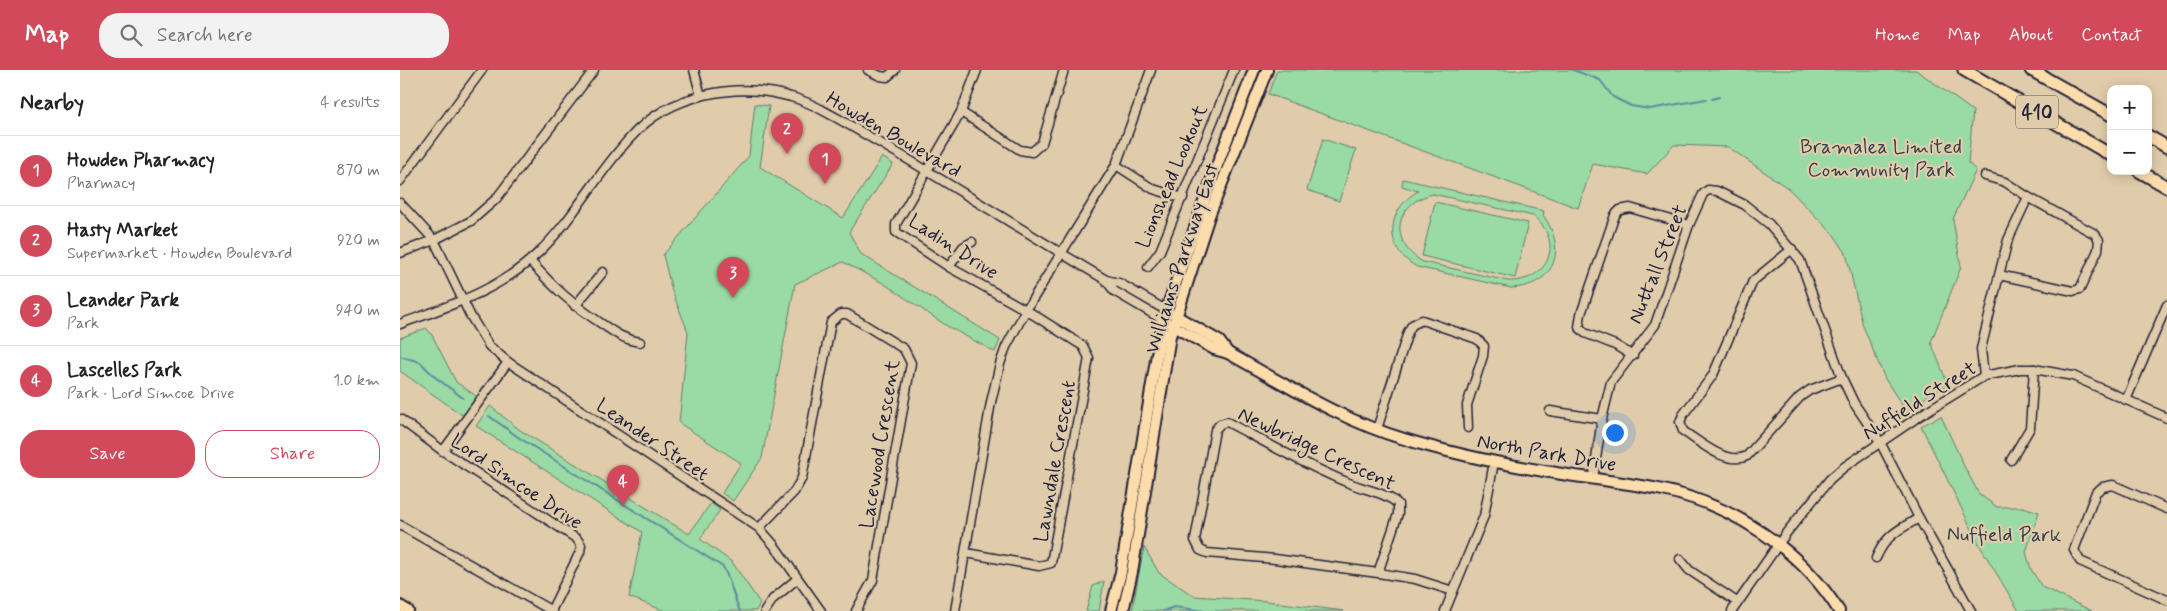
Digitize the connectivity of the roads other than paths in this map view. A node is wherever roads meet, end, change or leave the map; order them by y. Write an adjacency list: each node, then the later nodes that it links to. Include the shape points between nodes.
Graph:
1 (482, 70): 24 (street)
2 (594, 70): 30 (street, via 496,199 470,221)
3 (694, 70): 14 (street)
4 (868, 70): 5 (street, via 887,77)
5 (895, 70)
6 (977, 70): 15 (street)
7 (1064, 70): 15 (street, via 1042,143 1032,152 1020,150)
8 (1151, 70): 20 (street)
9 (1234, 70): 27 (street, Lionshead Lookout)
10 (1254, 70): 44 (main road, Williams Parkway East, via 1214,173)
11 (1267, 70): 45 (main road, Williams Parkway East, via 1209,216)
12 (1964, 70): 19 (highway, 410)
13 (2031, 70): 16 (highway, 410)
14 (701, 96): 21 (street, Howden Boulevard, via 751,90 798,99 863,132); 35 (street, Howden Boulevard, via 662,112 632,135 553,237)
15 (961, 112): 21 (street)
16 (2107, 113)
17 (2152, 138): 18 (highway)
18 (2167, 147)
19 (2107, 153)
20 (1116, 165): 27 (street, via 1153,189); 34 (street)
21 (928, 171): 34 (street, Howden Boulevard); 36 (street, Ladin Drive, via 895,228 896,232)
22 (2146, 175): 25 (highway)
23 (1985, 176): 26 (street, via 2004,182)
24 (400, 181)
25 (2167, 187)
26 (2028, 197): 39 (street, via 2008,240); 39 (street, via 2095,234 2099,240 2098,250 2080,289 2073,291)
27 (1183, 198): 37 (street, Lionshead Lookout, via 1160,251)
28 (400, 203): 30 (street, Leander Street)
29 (1689, 225): 32 (street, Nuttall Street, via 1703,194 1708,190 1717,191 1744,205 1769,224); 48 (street, Nuttall Street, via 1654,325); 48 (street, via 1630,208 1615,215 1579,327)
30 (434, 240): 33 (street); 40 (street, Leander Street)
31 (972, 242): 36 (street, via 963,247)
32 (1792, 249): 52 (street, Nuttall Street, via 1800,260); 52 (street, via 1753,281 1723,356 1683,415 1680,422 1683,431 1713,451 1741,459 1748,456 1800,397)
33 (400, 252)
34 (1062, 254): 43 (street); 44 (street, Howden Boulevard, via 1106,280 1119,283)
35 (530, 261): 40 (street, Howden Boulevard, via 499,283); 42 (street, via 554,289)
36 (949, 267): 43 (street, Ladin Drive)
37 (1148, 267)
38 (603, 272): 42 (street)
39 (1999, 275): 51 (street, via 1981,349)
40 (463, 300): 46 (street, Howden Boulevard); 49 (street, Leander Street, via 489,346)
41 (2167, 305): 53 (street)
42 (575, 306): 47 (street, via 627,340)
43 (1026, 310): 70 (street, via 1000,364); 70 (street, Lawndale Crescent, via 1083,346 1089,358 1053,559 1051,563 1039,566)
44 (1165, 316): 45 (street, Howden Boulevard); 85 (main road, Williams Parkway East)
45 (1175, 321): 59 (main road, North Park Drive, via 1219,341 1228,353); 86 (main road, Williams Parkway East, via 1165,361 1150,467)
46 (400, 324)
47 (640, 342)
48 (1633, 356): 57 (street, Nuttall Street, via 1611,382)
49 (508, 362): 61 (street); 68 (street, Leander Street)
50 (2034, 369): 51 (street, Nuffield Street); 53 (street, Nuffield Street, via 2073,376); 62 (street, via 2030,428)
51 (1984, 376): 60 (street, Nuffield Street)
52 (1842, 378): 60 (street, Nuttall Street)
53 (2126, 400): 55 (street, Nuffield Street)
54 (1550, 411): 57 (street)
55 (2167, 418)
56 (400, 419): 61 (street, Lord Simcoe Drive)
57 (1602, 419): 64 (street, Nuttall Street)
58 (1468, 428): 59 (street, via 1467,405 1484,346 1477,339 1422,320 1412,325 1408,332)
59 (1377, 429): 63 (main road, North Park Drive, via 1402,439)
60 (1880, 442): 66 (street, Nuttall Street); 69 (street, Nuffield Street, via 1830,479)
61 (443, 451): 80 (street, Lord Simcoe Drive, via 577,539 580,552)
62 (2011, 460)
63 (1494, 462): 64 (main road, North Park Drive); 75 (street, via 1484,516)
64 (1593, 479): 69 (main road, North Park Drive, via 1663,490 1704,502 1738,518)
65 (2167, 509): 76 (street, via 2113,484 2103,486 2096,492 2074,550 2080,561)
66 (1919, 518): 71 (street, via 1890,535); 90 (street, Nuttall Street)
67 (400, 525): 80 (street, Lord Simcoe Drive)
68 (759, 528): 74 (street, Leander Street); 83 (street, Lacewood Crescent, via 794,492 802,478 831,322 841,314 847,314 904,349 911,362 873,580)
69 (1777, 545): 77 (street, Nuffield Street); 89 (main road, North Park Drive, via 1816,581)
70 (966, 553): 84 (street)
71 (1876, 558)
72 (1680, 559): 77 (street, via 1689,570)
73 (1378, 573): 73 (street, Newbridge Crescent, via 1200,550 1195,540 1215,430 1220,424 1227,422 1307,464 1391,498 1398,504 1398,514); 75 (street, Newbridge Crescent, via 1415,579)
74 (797, 579): 81 (street); 82 (street, Leander Street)
75 (1453, 592): 87 (street)
76 (2167, 600)
77 (1737, 602): 88 (street, Nuffield Street)
78 (400, 606): 79 (main road)
79 (408, 611)
80 (551, 611)
81 (765, 611)
82 (821, 611)
83 (856, 611)
84 (955, 611)
85 (1112, 611)
86 (1123, 611)
87 (1445, 611)
88 (1732, 611)
89 (1840, 611)
90 (1971, 611)

